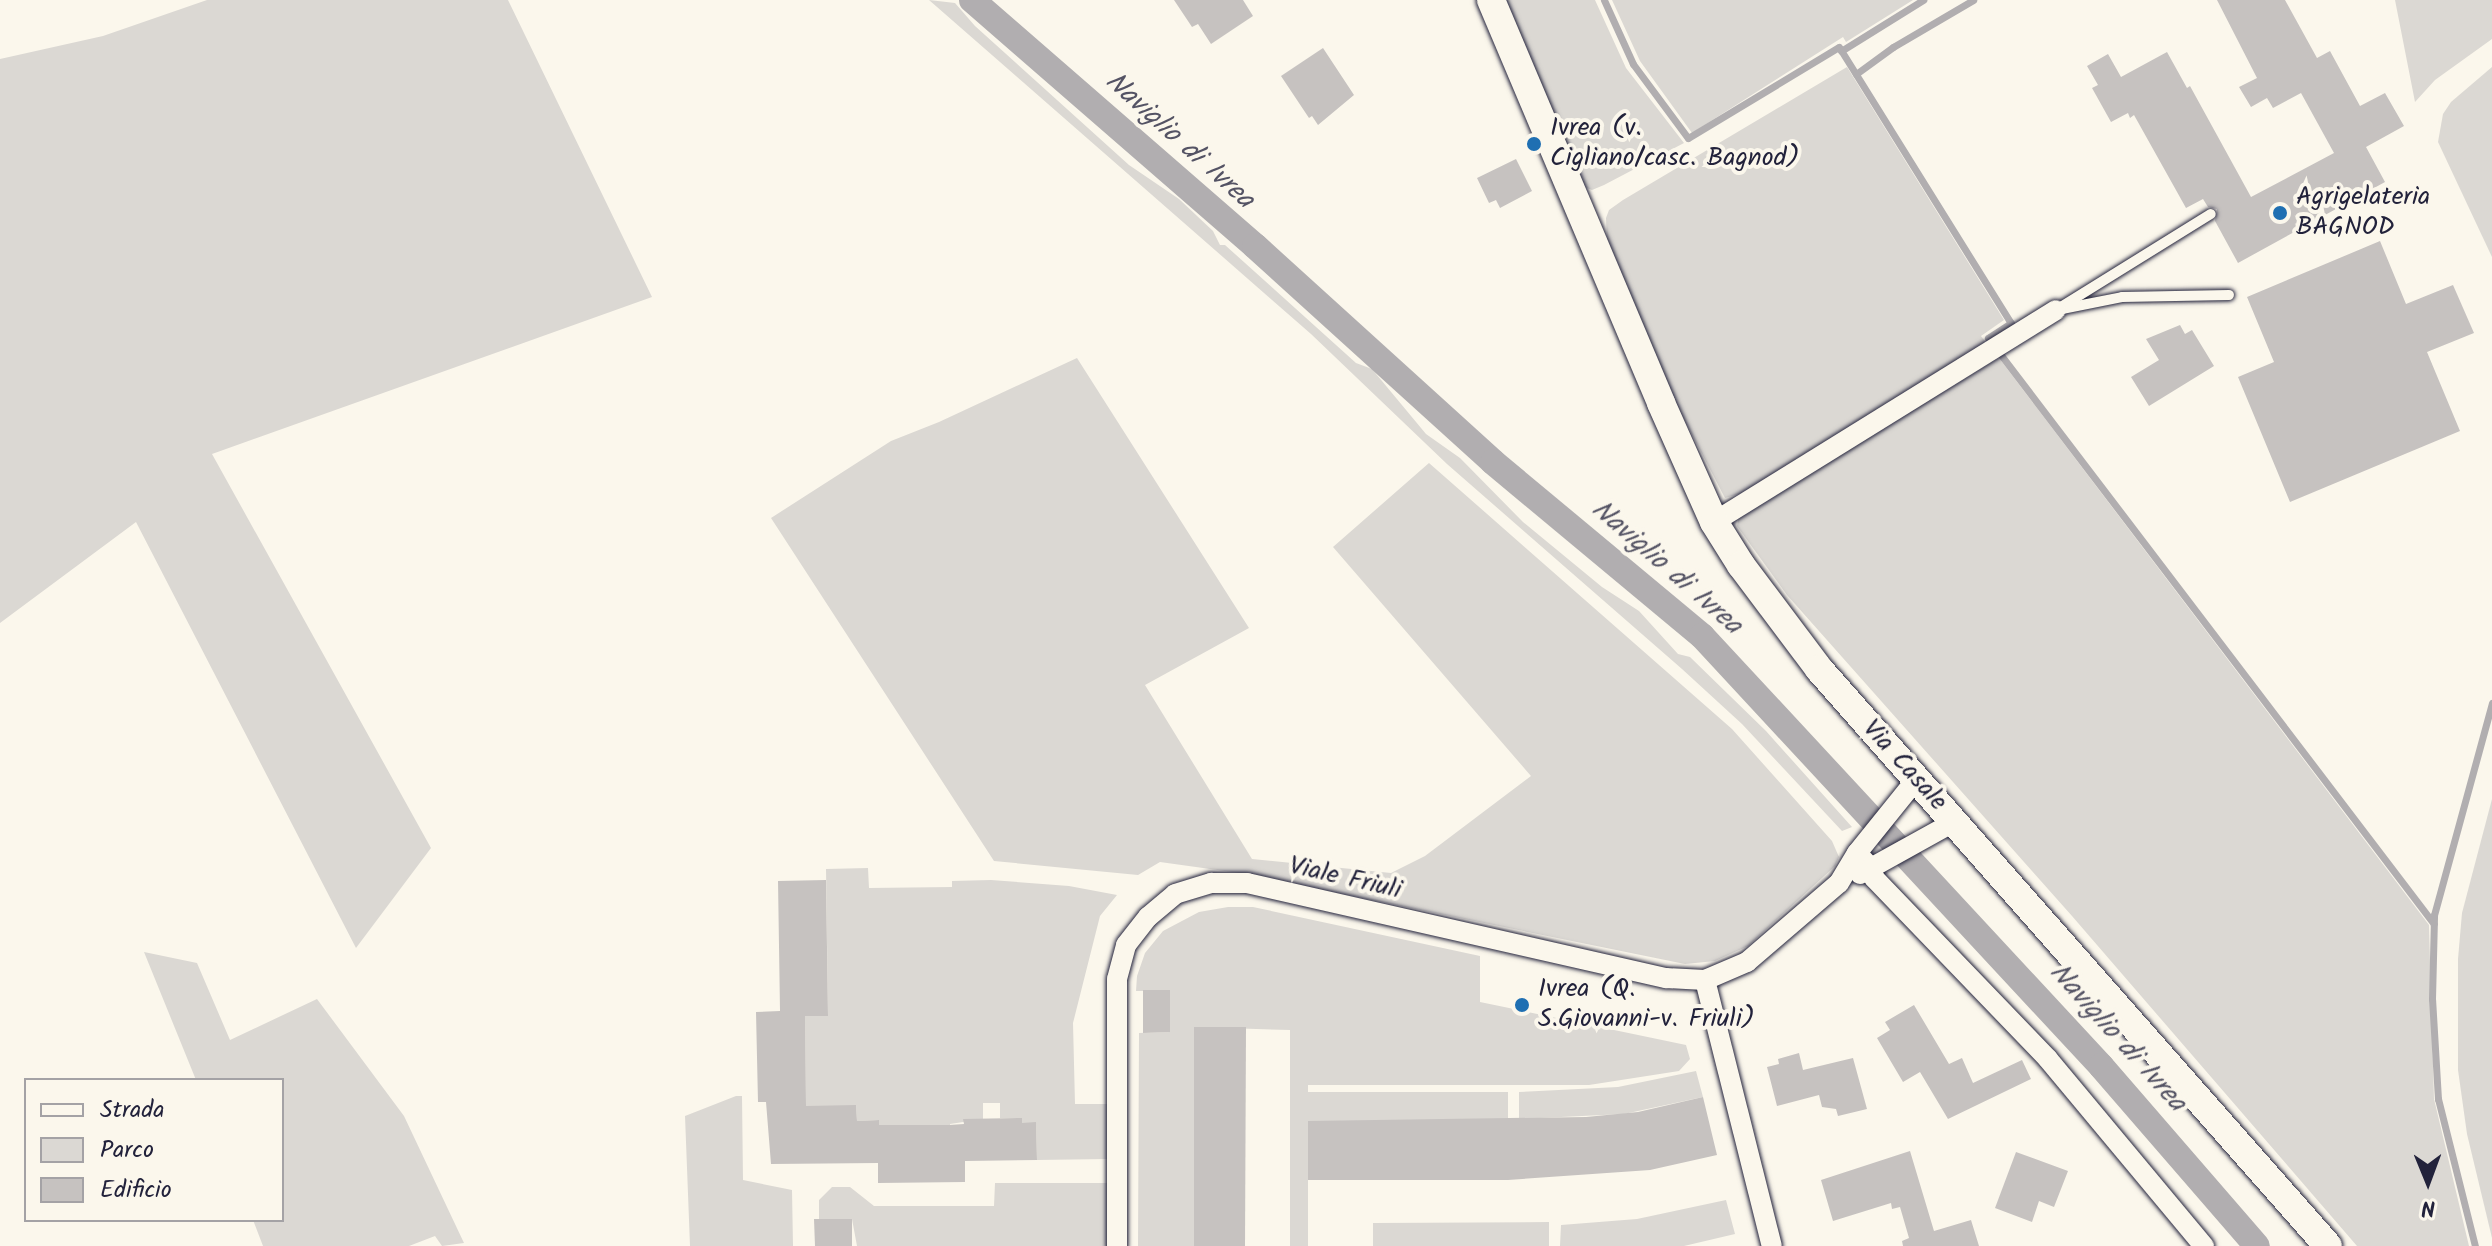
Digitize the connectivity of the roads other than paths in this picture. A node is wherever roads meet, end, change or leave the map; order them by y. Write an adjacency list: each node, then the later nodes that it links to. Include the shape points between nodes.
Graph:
1 (1491, 0): 5 (main road, Via Casale)
2 (2211, 214): 4 (lane)
3 (2229, 295): 4 (lane, via 2122,297)
4 (2056, 310): 5 (street)
5 (1714, 522): 6 (main road, Via Casale, via 1770,607)
6 (1916, 780): 7 (main road, Via Casale); 8 (street, Viale Friuli)
7 (1954, 822): 9 (street, Viale Friuli); 15 (main road, Via Casale)
8 (1857, 853): 9 (street); 10 (street, Viale Friuli)
9 (1872, 869): 10 (street, Viale Friuli); 14 (street, via 1874,878 2048,1059)
10 (1839, 883): 11 (street, Viale Friuli, via 1747,962)
11 (1705, 980): 12 (street, Viale Friuli, via 1666,978 1247,883 1211,883 1175,894 1126,945 1117,979); 13 (street)
12 (1117, 1246)
13 (1772, 1246)
14 (2204, 1246)
15 (2328, 1246)

